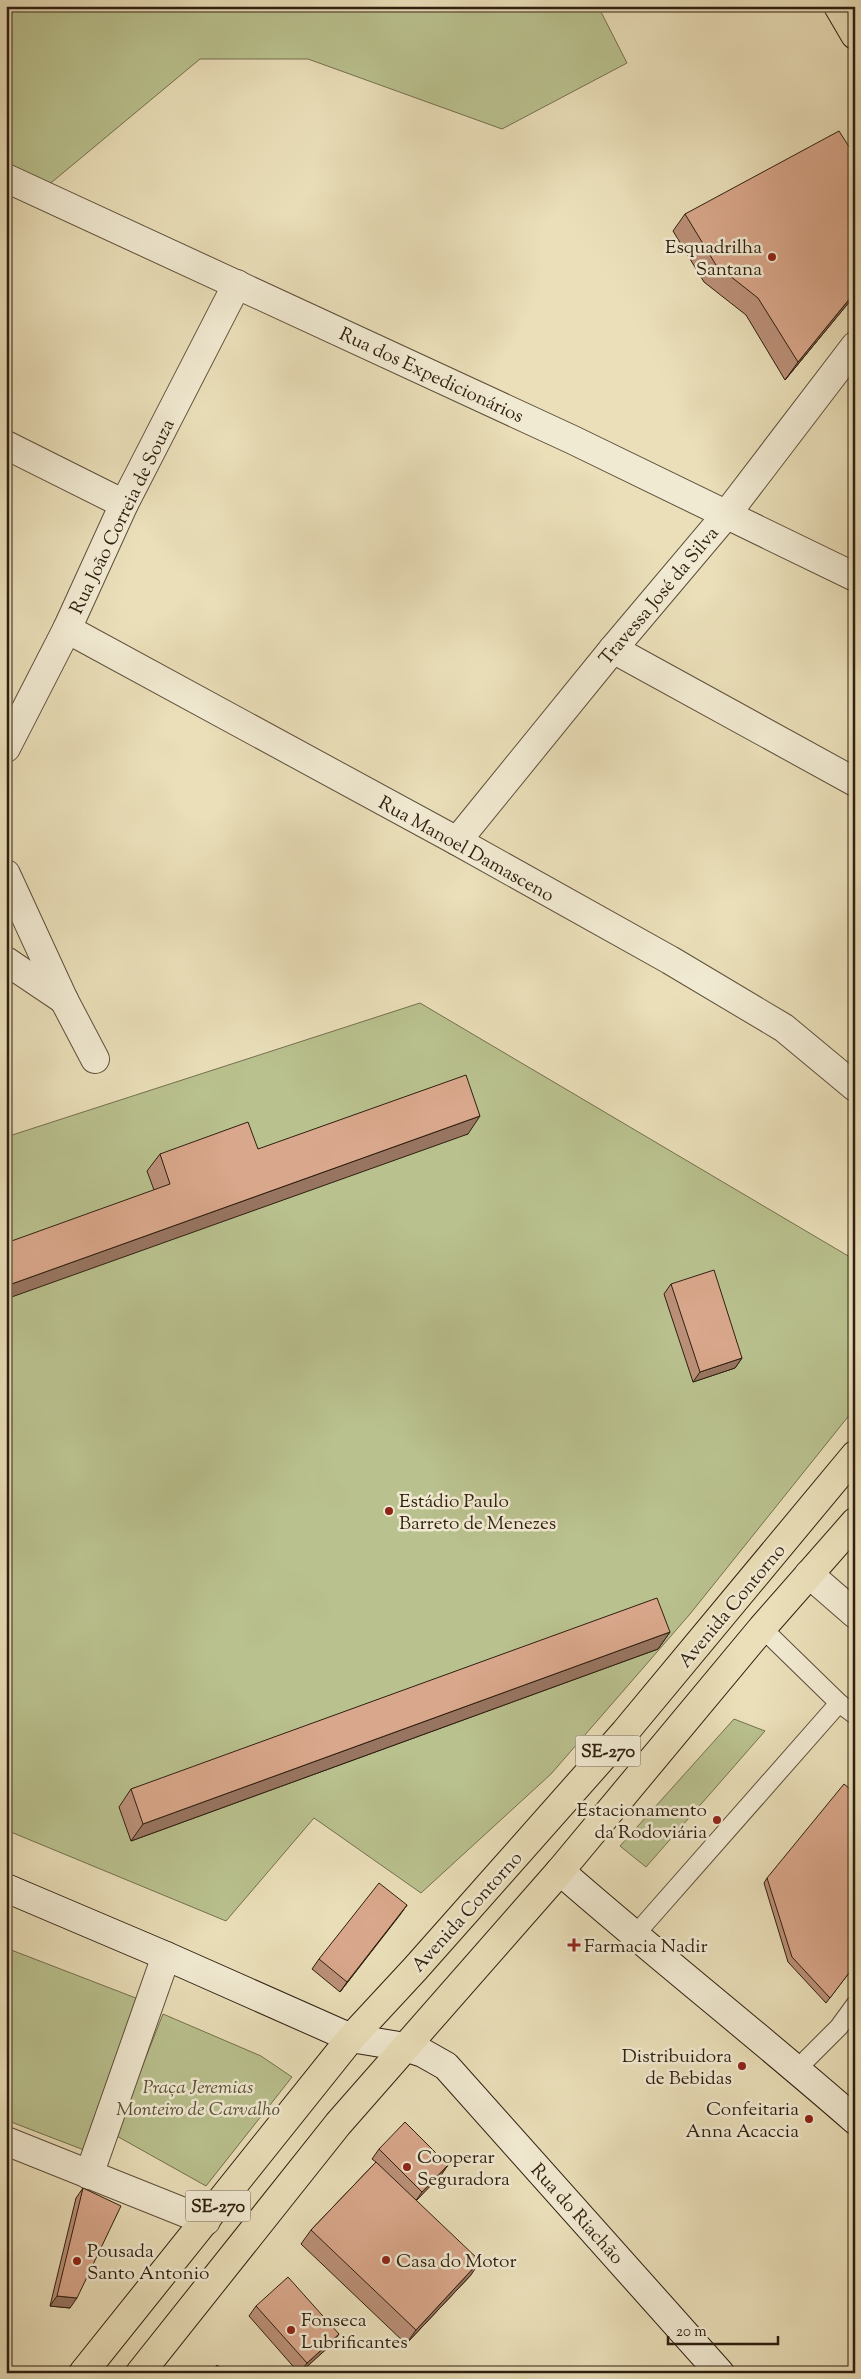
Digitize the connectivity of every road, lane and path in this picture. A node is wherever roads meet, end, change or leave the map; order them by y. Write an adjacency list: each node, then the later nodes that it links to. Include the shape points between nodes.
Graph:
1 (838, 6): 2 (main road)
2 (855, 35)
3 (6, 178): 4 (street, Rua dos Expedicionários)
4 (237, 284): 7 (street, Rua João Correia de Souza); 8 (street, Rua dos Expedicionários)
5 (855, 346): 8 (street, Travessa José da Silva)
6 (6, 445): 7 (street)
7 (124, 504): 10 (street, Rua João Correia de Souza)
8 (726, 515): 9 (street, Rua dos Expedicionários); 11 (street, Travessa José da Silva)
9 (855, 578)
10 (67, 629): 12 (street, Rua João Correia de Souza); 14 (street, Rua Manoel Damasceno)
11 (613, 649): 13 (street); 14 (street, Travessa José da Silva)
12 (7, 743)
13 (855, 782)
14 (457, 841): 19 (street, Rua Manoel Damasceno, via 784,1028)
15 (6, 874): 17 (street)
16 (6, 961): 17 (street)
17 (64, 1000): 18 (street)
18 (95, 1059)
19 (855, 1087)
20 (855, 1455): 32 (main road, Avenida Contorno / SE-270, via 625,1732)
21 (855, 1522): 22 (main road, Avenida Contorno / SE-270)
22 (809, 1574): 23 (street); 24 (main road, Avenida Contorno / SE-270)
23 (855, 1614)
24 (762, 1628): 25 (lane); 27 (main road, Avenida Contorno / SE-270)
25 (839, 1703): 26 (lane); 29 (lane)
26 (855, 1715)
27 (560, 1871): 29 (street); 33 (main road, Avenida Contorno / SE-270)
28 (6, 1888): 30 (street)
29 (634, 1936): 34 (street)
30 (166, 1956): 32 (street); 37 (street)
31 (855, 2005): 34 (lane, via 839,2027)
32 (351, 2038): 33 (street, Rua do Riachão); 38 (main road, Avenida Contorno / SE-270)
33 (405, 2047): 40 (main road, Avenida Contorno / SE-270, via 338,2124); 41 (street, Rua do Riachão, via 446,2066)
34 (797, 2069): 35 (street)
35 (855, 2120)
36 (6, 2141): 37 (street)
37 (89, 2175): 38 (street)
38 (206, 2221): 39 (main road, Avenida Contorno / SE-270)
39 (83, 2373)
40 (140, 2373)
41 (720, 2373)

